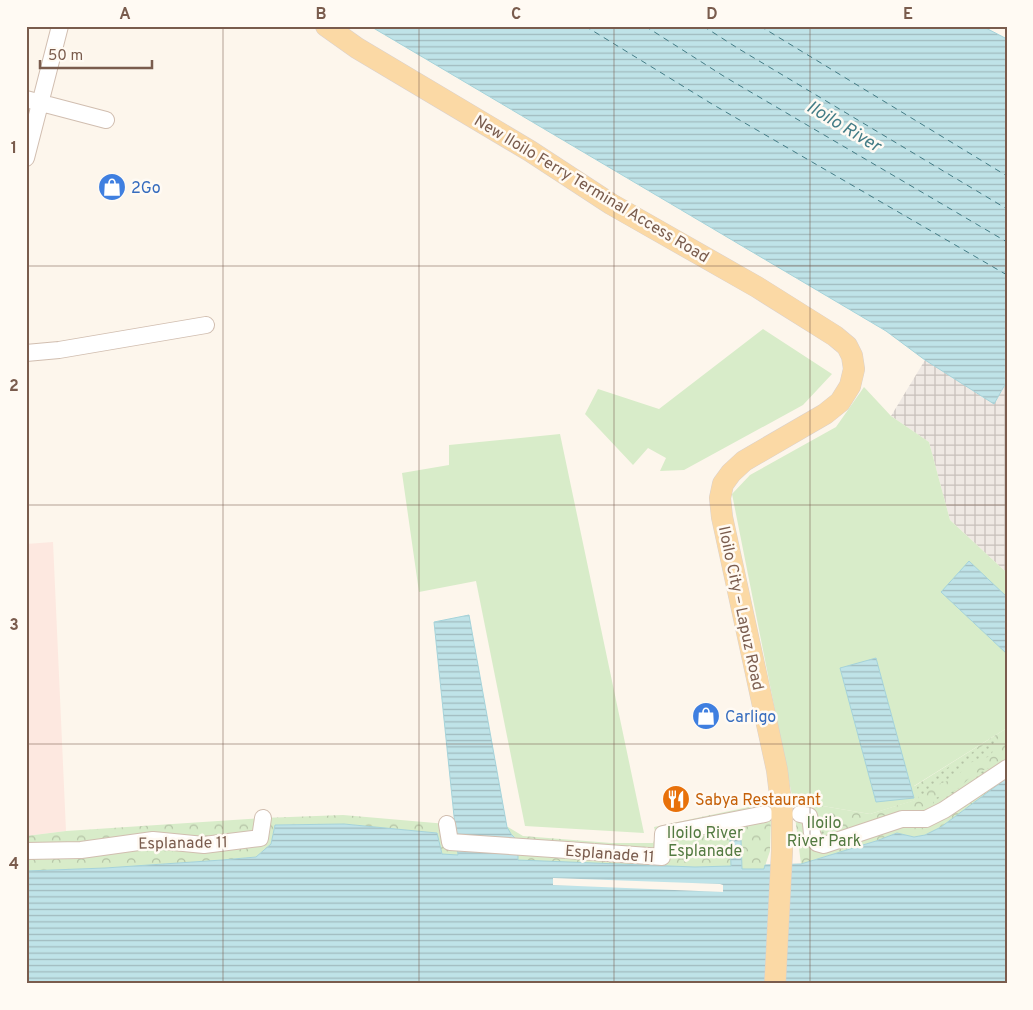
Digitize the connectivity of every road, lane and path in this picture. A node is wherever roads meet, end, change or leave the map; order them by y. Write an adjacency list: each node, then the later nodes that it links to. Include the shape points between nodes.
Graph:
1 (60, 26): 3 (street)
2 (326, 26): 8 (main road, New Iloilo Ferry Terminal Access Road, via 612,204 814,322 847,346)
3 (33, 101): 4 (street); 5 (street)
4 (106, 120)
5 (26, 158)
6 (206, 325): 7 (street, via 59,350)
7 (26, 352)
8 (852, 356): 15 (main road, Iloilo City – Lapuz Road, via 854,369 850,386 840,402 744,461 723,484 720,498 777,770 782,810)
9 (1007, 768): 11 (street, via 926,819 902,819 824,845 813,838 809,816)
10 (765, 814): 13 (street, Esplanade 11, via 663,834 662,858 450,842)
11 (800, 814)
12 (263, 818): 14 (street, Esplanade 11, via 260,838 204,845 153,840 81,850)
13 (447, 824)
14 (26, 851)
15 (775, 984)

